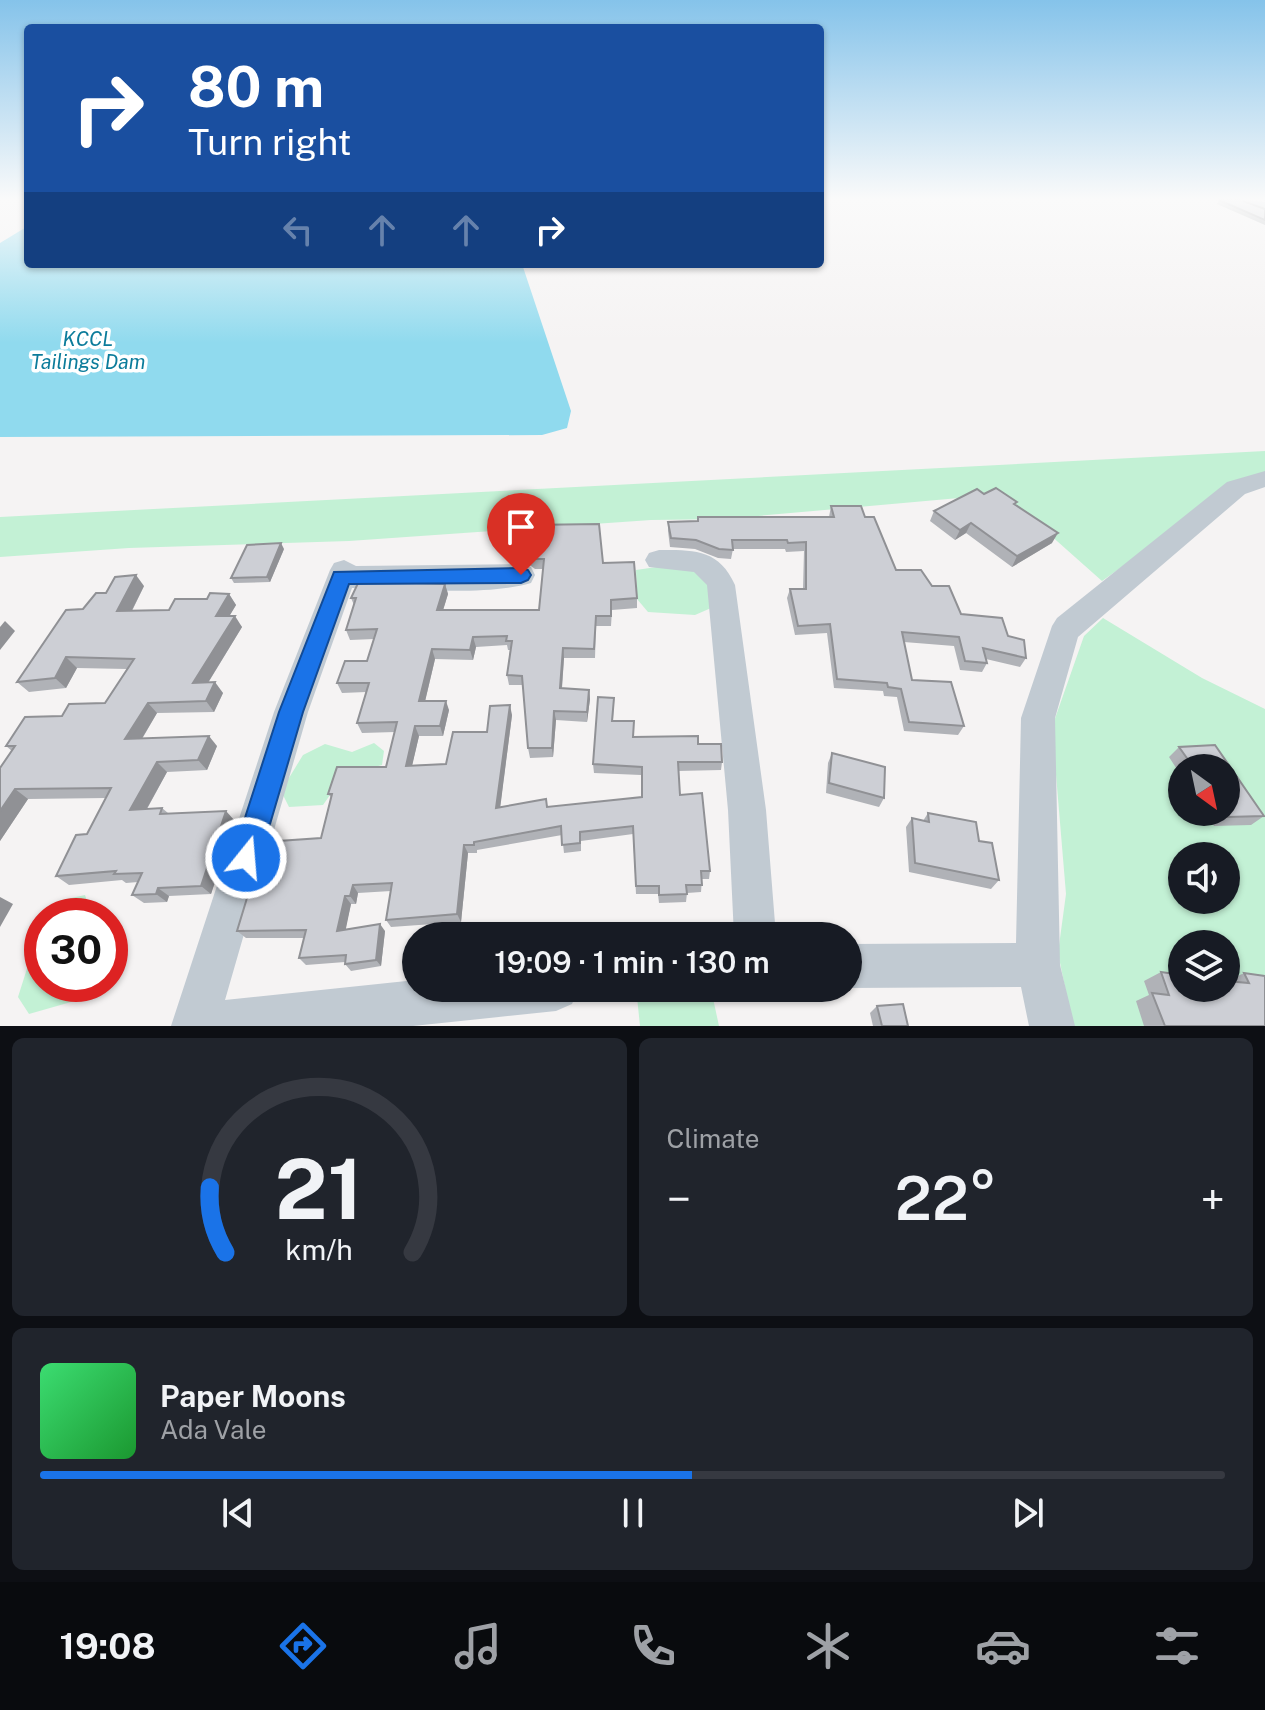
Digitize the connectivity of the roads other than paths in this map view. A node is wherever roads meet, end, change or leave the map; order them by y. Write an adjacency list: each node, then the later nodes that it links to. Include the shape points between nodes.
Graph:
1 (1265, 479): 5 (street, via 1236,488 1063,635 1038,718)
2 (659, 560): 4 (street, via 704,564 714,569 721,585)
3 (521, 575): 8 (street, via 343,574 291,712)
4 (754, 922)
5 (1038, 965): 6 (street); 9 (street)
6 (862, 966)
7 (424, 1002): 8 (street)
8 (197, 1026)
9 (1052, 1026)

